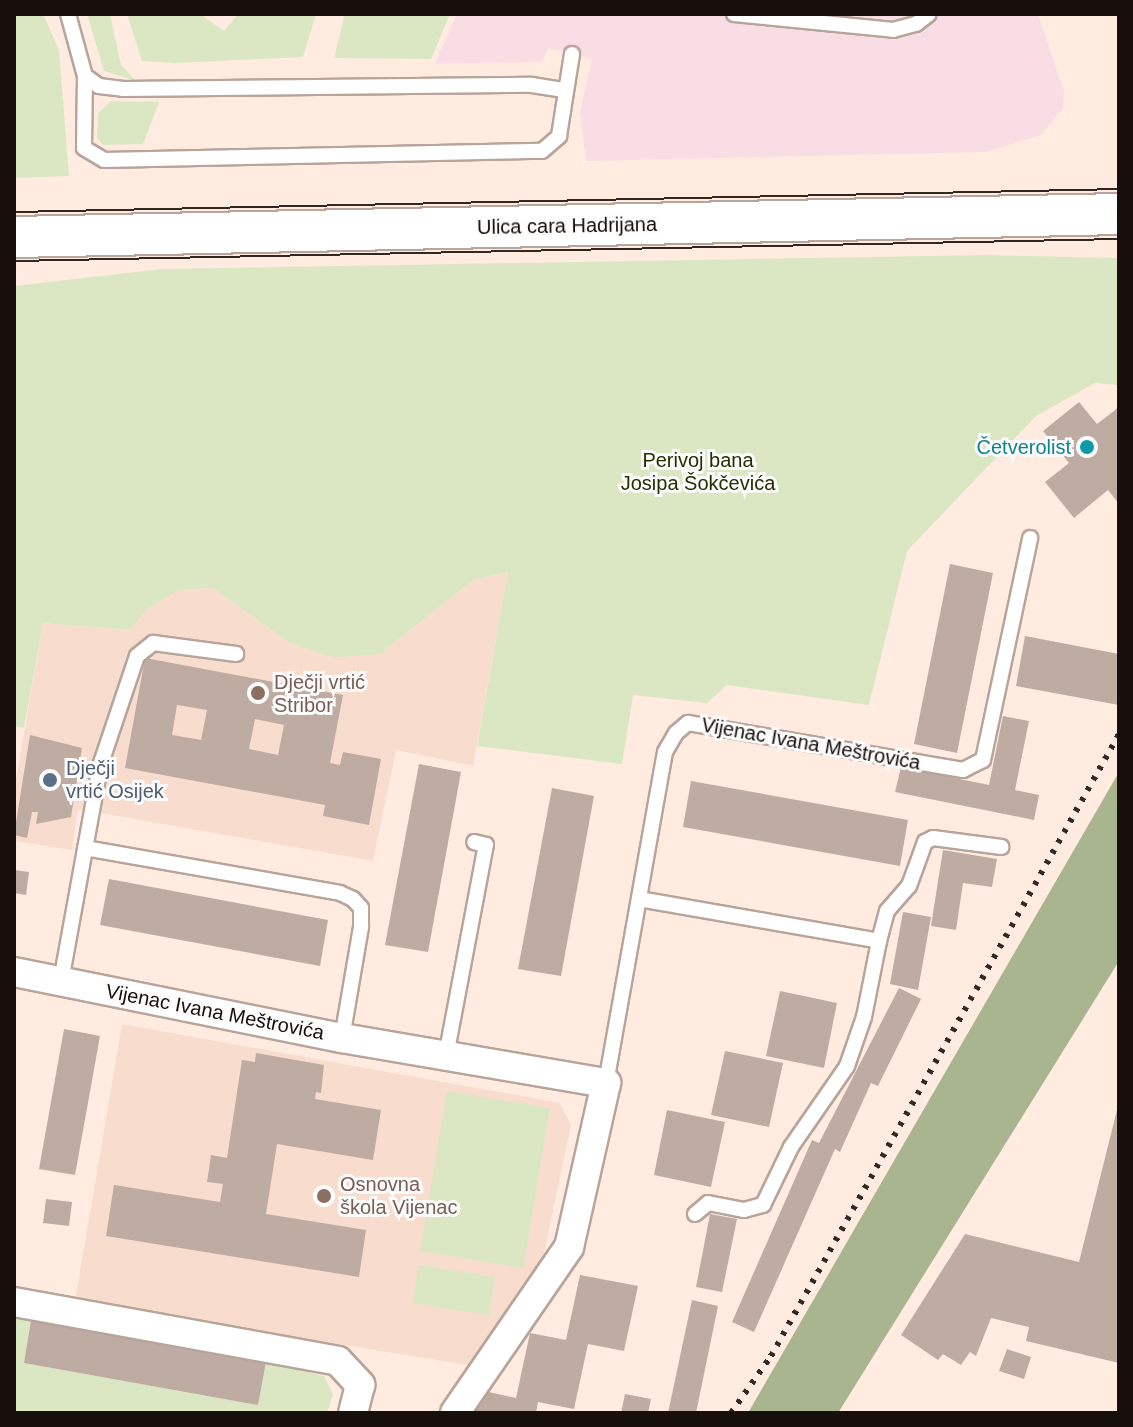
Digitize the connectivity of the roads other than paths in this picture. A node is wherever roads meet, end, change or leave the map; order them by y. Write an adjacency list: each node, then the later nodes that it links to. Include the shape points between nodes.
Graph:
1 (68, 14): 6 (lane)
2 (734, 14): 4 (lane)
3 (929, 14): 4 (lane, via 893,30)
4 (752, 15)
5 (572, 54): 7 (lane)
6 (85, 76): 7 (lane, via 99,86 123,89 532,85); 7 (lane, via 84,148 104,160 542,151 559,136)
7 (563, 90)
8 (1119, 214): 9 (main road, Ulica cara Hadrijana)
9 (14, 237)
10 (1030, 538): 15 (lane, Vijenac Ivana Meštrovića, via 983,760 963,770 688,723 665,752)
11 (236, 654): 14 (lane, via 153,643 137,656 110,730)
12 (474, 842): 20 (lane, via 486,845)
13 (1001, 847): 16 (lane, via 933,838 925,842 909,886 887,911)
14 (85, 848): 18 (lane); 19 (lane, via 353,899 361,908 361,927)
15 (639, 899): 16 (lane); 21 (lane, Vijenac Ivana Meštrovića)
16 (879, 941): 22 (lane, via 864,1017 847,1066 791,1147 763,1205 744,1210 708,1203)
17 (14, 972): 18 (street, Vijenac Ivana Meštrovića)
18 (61, 981): 19 (street, Vijenac Ivana Meštrovića)
19 (342, 1038): 20 (street, Vijenac Ivana Meštrovića)
20 (446, 1056): 21 (street, Vijenac Ivana Meštrovića)
21 (606, 1083): 25 (street, Vijenac Ivana Meštrovića, via 569,1247)
22 (695, 1214)
23 (14, 1302): 24 (street, via 338,1361 360,1385)
24 (353, 1413)
25 (455, 1413)

